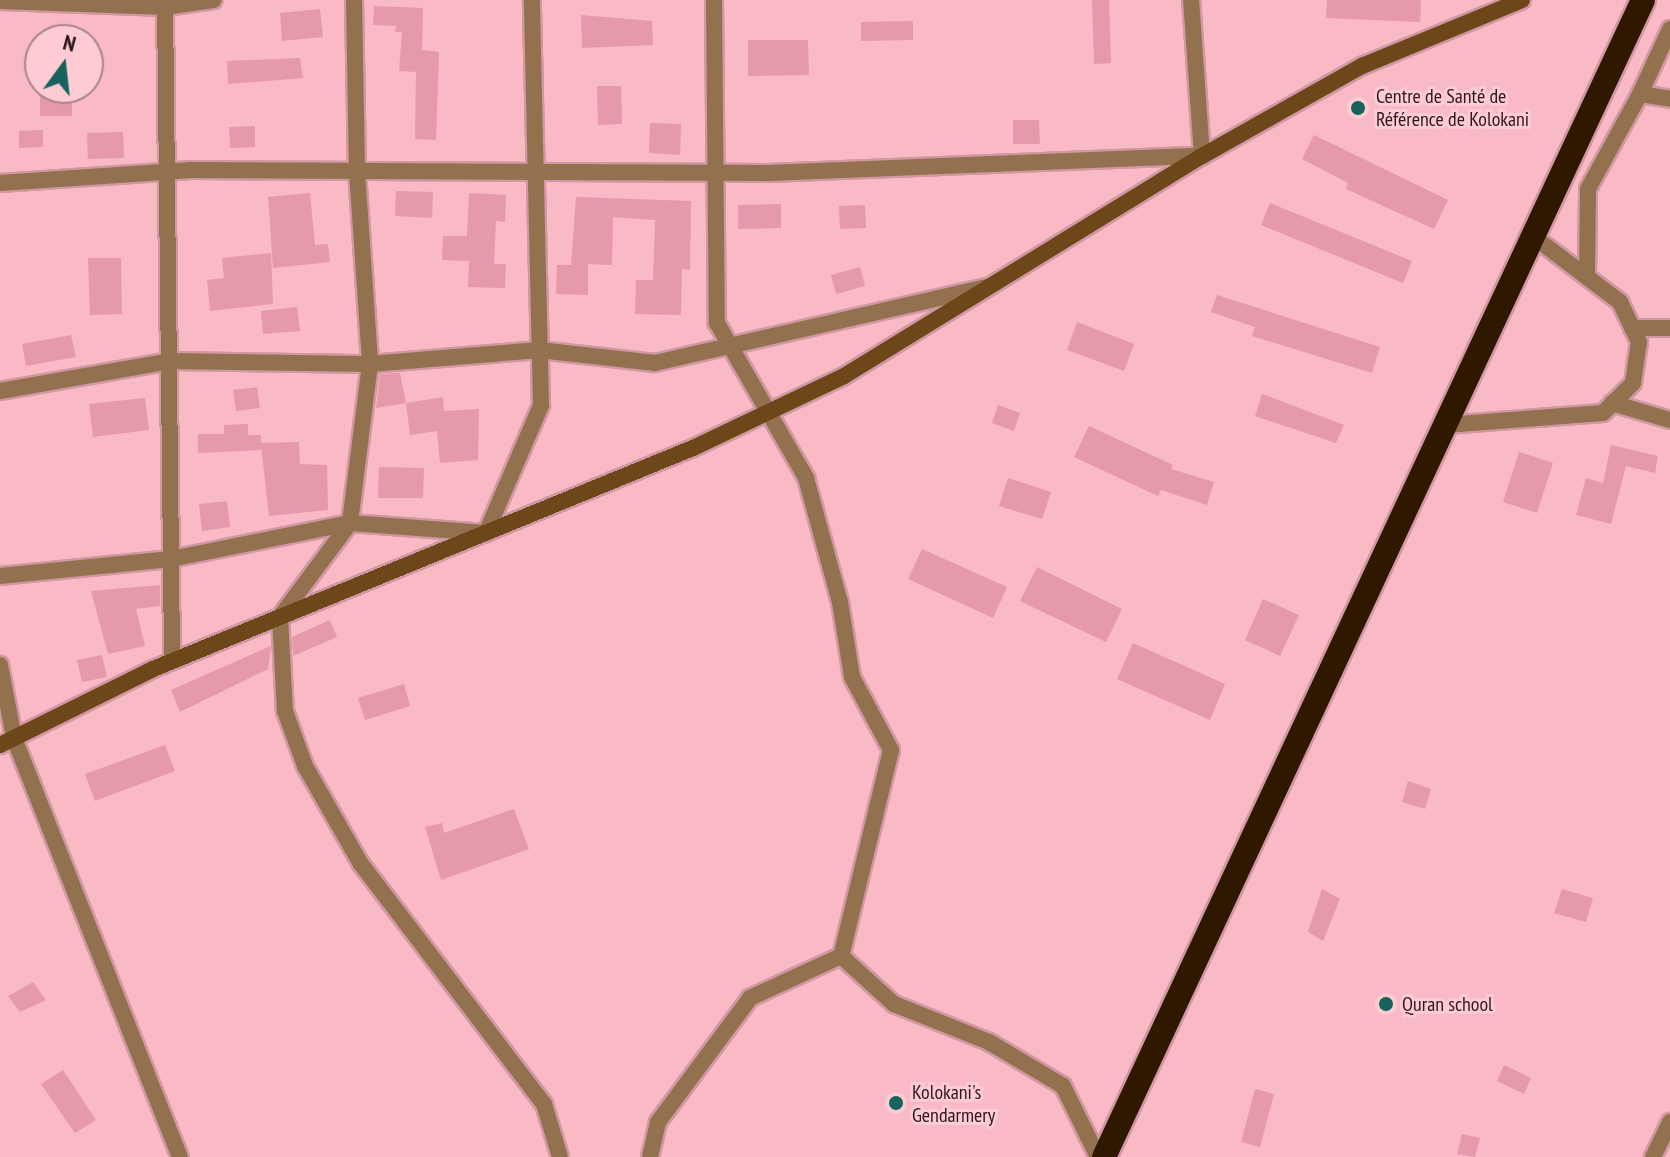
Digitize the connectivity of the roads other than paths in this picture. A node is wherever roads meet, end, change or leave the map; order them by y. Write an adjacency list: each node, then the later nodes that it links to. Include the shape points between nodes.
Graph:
1 (214, 0): 9 (street)
2 (354, 0): 14 (street)
3 (532, 0): 16 (street)
4 (714, 0): 17 (street)
5 (1191, 0): 13 (street)
6 (1522, 0): 13 (main road, via 1362,66)
7 (1643, 0): 19 (highway)
8 (0, 1): 9 (street)
9 (165, 3): 15 (street)
10 (1670, 29): 11 (street)
11 (1640, 94): 12 (street); 20 (street, via 1588,189)
12 (1670, 99)
13 (1202, 156): 17 (street); 21 (main road)
14 (357, 171): 15 (street); 16 (street); 27 (street)
15 (170, 172): 18 (street); 26 (street)
16 (534, 172): 17 (street); 25 (street)
17 (718, 173): 24 (street, via 717,323)
18 (0, 183)
19 (1534, 237): 20 (street); 32 (highway)
20 (1587, 275): 22 (street, via 1620,302)
21 (996, 284): 24 (street); 30 (main road, via 844,376)
22 (1632, 328): 23 (street); 29 (street, via 1639,342 1633,383)
23 (1670, 328)
24 (731, 349): 25 (street, via 655,363); 30 (street)
25 (539, 350): 27 (street); 34 (street, via 541,405)
26 (171, 361): 27 (street); 28 (street); 35 (street)
27 (370, 364): 33 (street)
28 (0, 391)
29 (1612, 403): 31 (street); 32 (street, via 1603,413)
30 (768, 411): 34 (main road, via 693,448); 41 (street, via 806,478 840,602 852,677 891,750)
31 (1670, 420)
32 (1446, 425): 46 (highway)
33 (350, 523): 34 (street); 35 (street); 37 (street)
34 (486, 533): 37 (main road)
35 (171, 559): 36 (street); 38 (street)
36 (0, 576)
37 (280, 617): 38 (main road); 44 (street, via 285,711 305,766 361,864 544,1104)
38 (172, 661): 40 (main road)
39 (0, 665): 40 (street)
40 (7, 742): 43 (street)
41 (841, 956): 45 (street, via 750,998 658,1122); 46 (street, via 894,1004 989,1042 1063,1086)
42 (1670, 1122): 47 (street)
43 (180, 1157)
44 (560, 1157)
45 (650, 1157)
46 (1101, 1157)
47 (1653, 1157)

